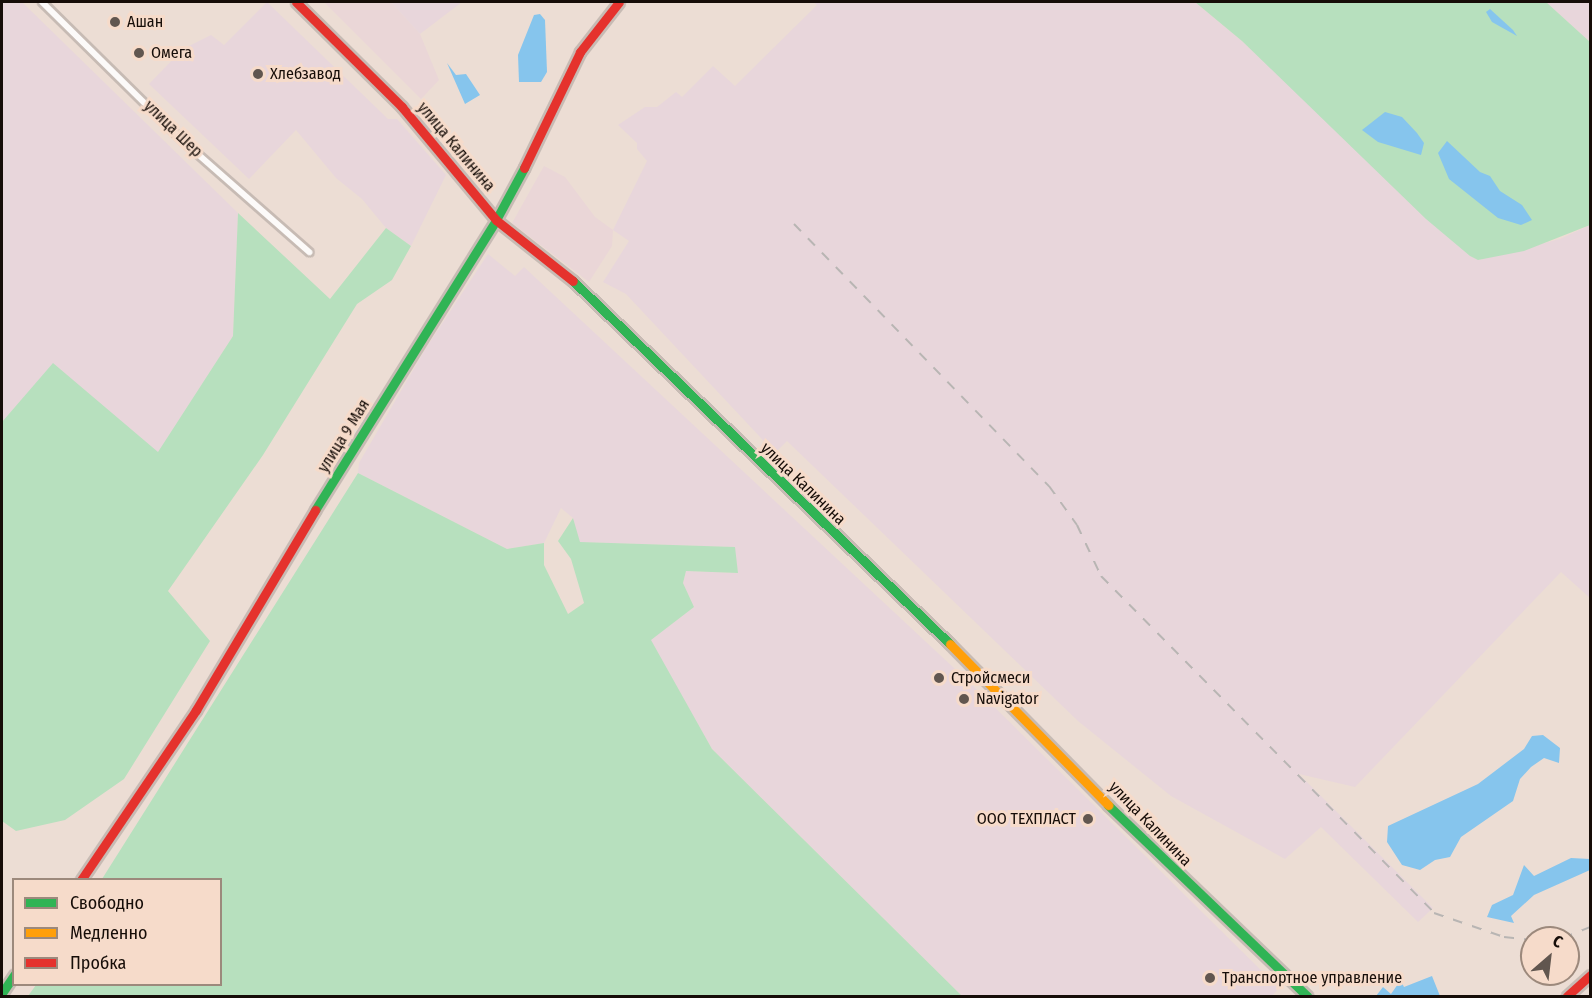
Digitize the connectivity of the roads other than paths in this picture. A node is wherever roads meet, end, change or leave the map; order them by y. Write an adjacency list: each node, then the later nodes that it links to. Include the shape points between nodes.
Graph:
1 (42, 2): 5 (street, улица Шер, via 184,142)
2 (296, 2): 4 (street, улица Калинина, via 402,106)
3 (619, 2): 4 (street, улица 9 Мая, via 580,52 542,135)
4 (496, 220): 6 (street, улица 9 Мая, via 258,601 196,710); 10 (street, улица Калинина, via 588,293)
5 (309, 252)
6 (82, 878)
7 (1590, 975): 11 (street)
8 (12, 978): 9 (street)
9 (2, 993)
10 (1306, 996)
11 (1567, 996)

